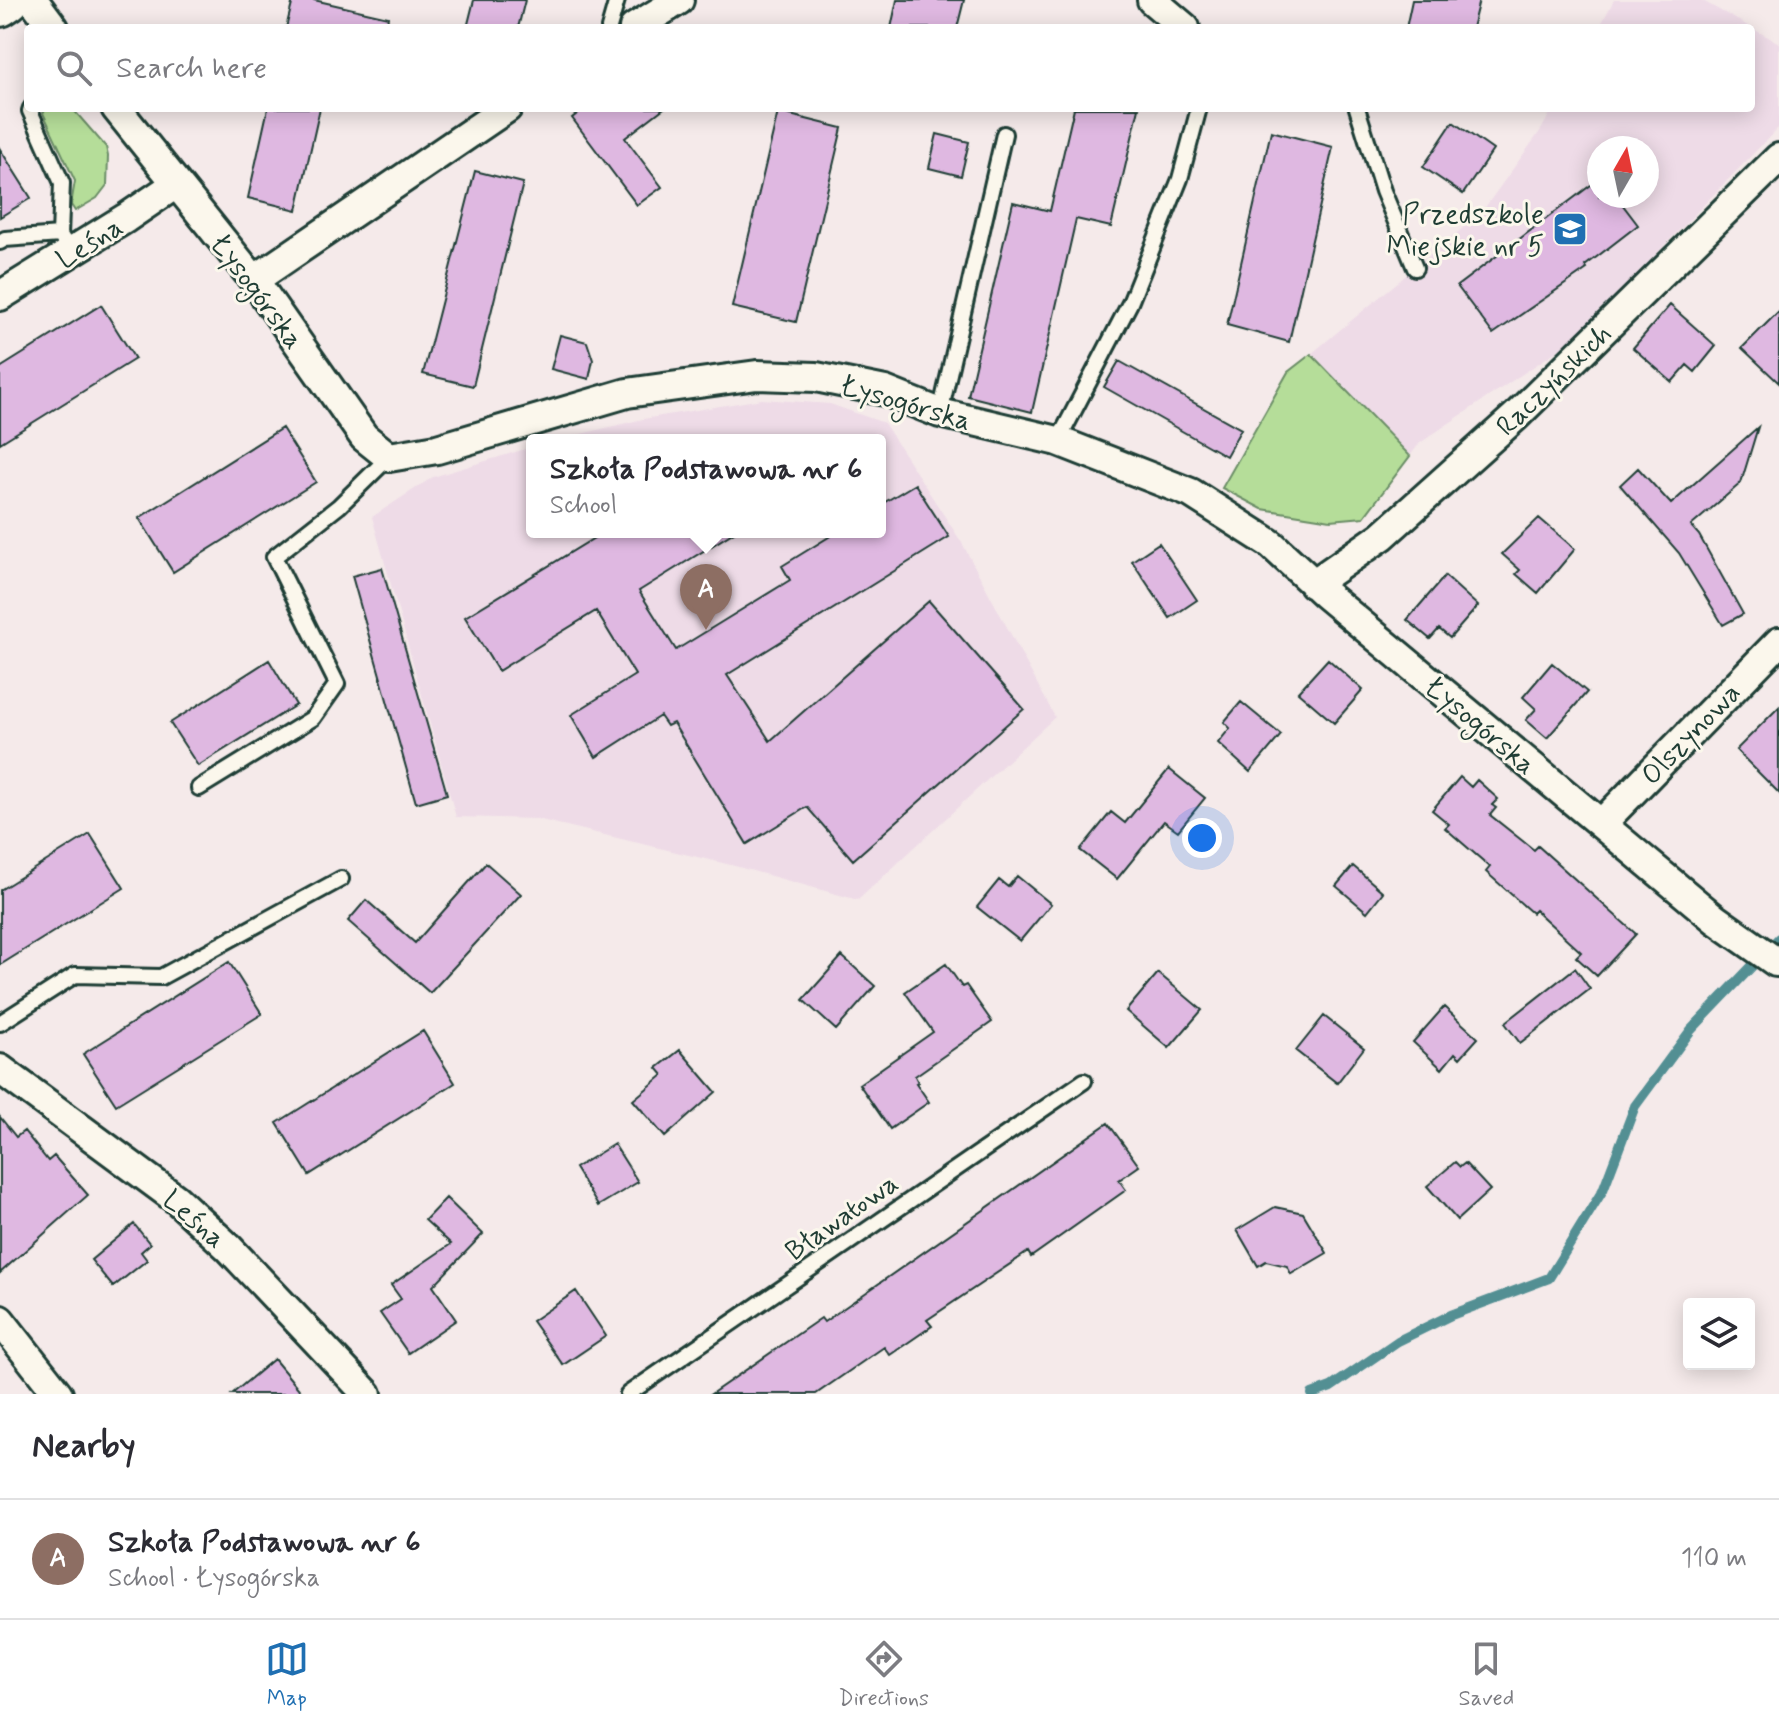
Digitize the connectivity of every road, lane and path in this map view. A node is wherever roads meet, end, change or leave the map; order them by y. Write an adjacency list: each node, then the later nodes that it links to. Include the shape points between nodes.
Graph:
1 (9, 0): 6 (street)
2 (33, 0): 7 (street)
3 (617, 0): 8 (lane)
4 (679, 0): 9 (street)
5 (1152, 0): 10 (street)
6 (0, 6)
7 (51, 24)
8 (610, 24)
9 (640, 24)
10 (1180, 24)
11 (30, 112): 20 (lane, via 62,183)
12 (119, 112): 18 (street, Łysogórska)
13 (501, 112): 22 (street)
14 (1198, 112): 25 (lane, via 1180,179 1130,303)
15 (1358, 112): 21 (lane)
16 (1004, 134): 24 (lane)
17 (1779, 158): 27 (street, Raczyńskich, via 1515,417 1382,536)
18 (176, 184): 20 (street, Leśna); 22 (street, Łysogórska)
19 (0, 242): 20 (lane)
20 (66, 244): 23 (street, Leśna)
21 (1415, 268)
22 (254, 280): 26 (street, Łysogórska, via 364,437)
23 (0, 296)
24 (940, 413): 25 (street, Łysogórska); 26 (street, Łysogórska, via 885,391 816,377 757,375 627,393 437,449)
25 (1058, 441): 27 (street, Łysogórska, via 1191,493 1271,544)
26 (389, 457): 29 (lane, via 339,506 274,557 337,684 313,718)
27 (1313, 584): 30 (street, Łysogórska)
28 (1779, 642): 30 (street, Olszynowa)
29 (199, 788)
30 (1601, 824): 32 (street, Łysogórska, via 1715,919)
31 (341, 879): 33 (lane, via 161,977 75,975)
32 (1776, 962)
33 (0, 1023)
34 (0, 1069): 38 (street, Leśna, via 176,1199)
35 (1084, 1081): 39 (lane, Bławatowa)
36 (0, 1320): 37 (street)
37 (58, 1394)
38 (367, 1394)
39 (628, 1394)

